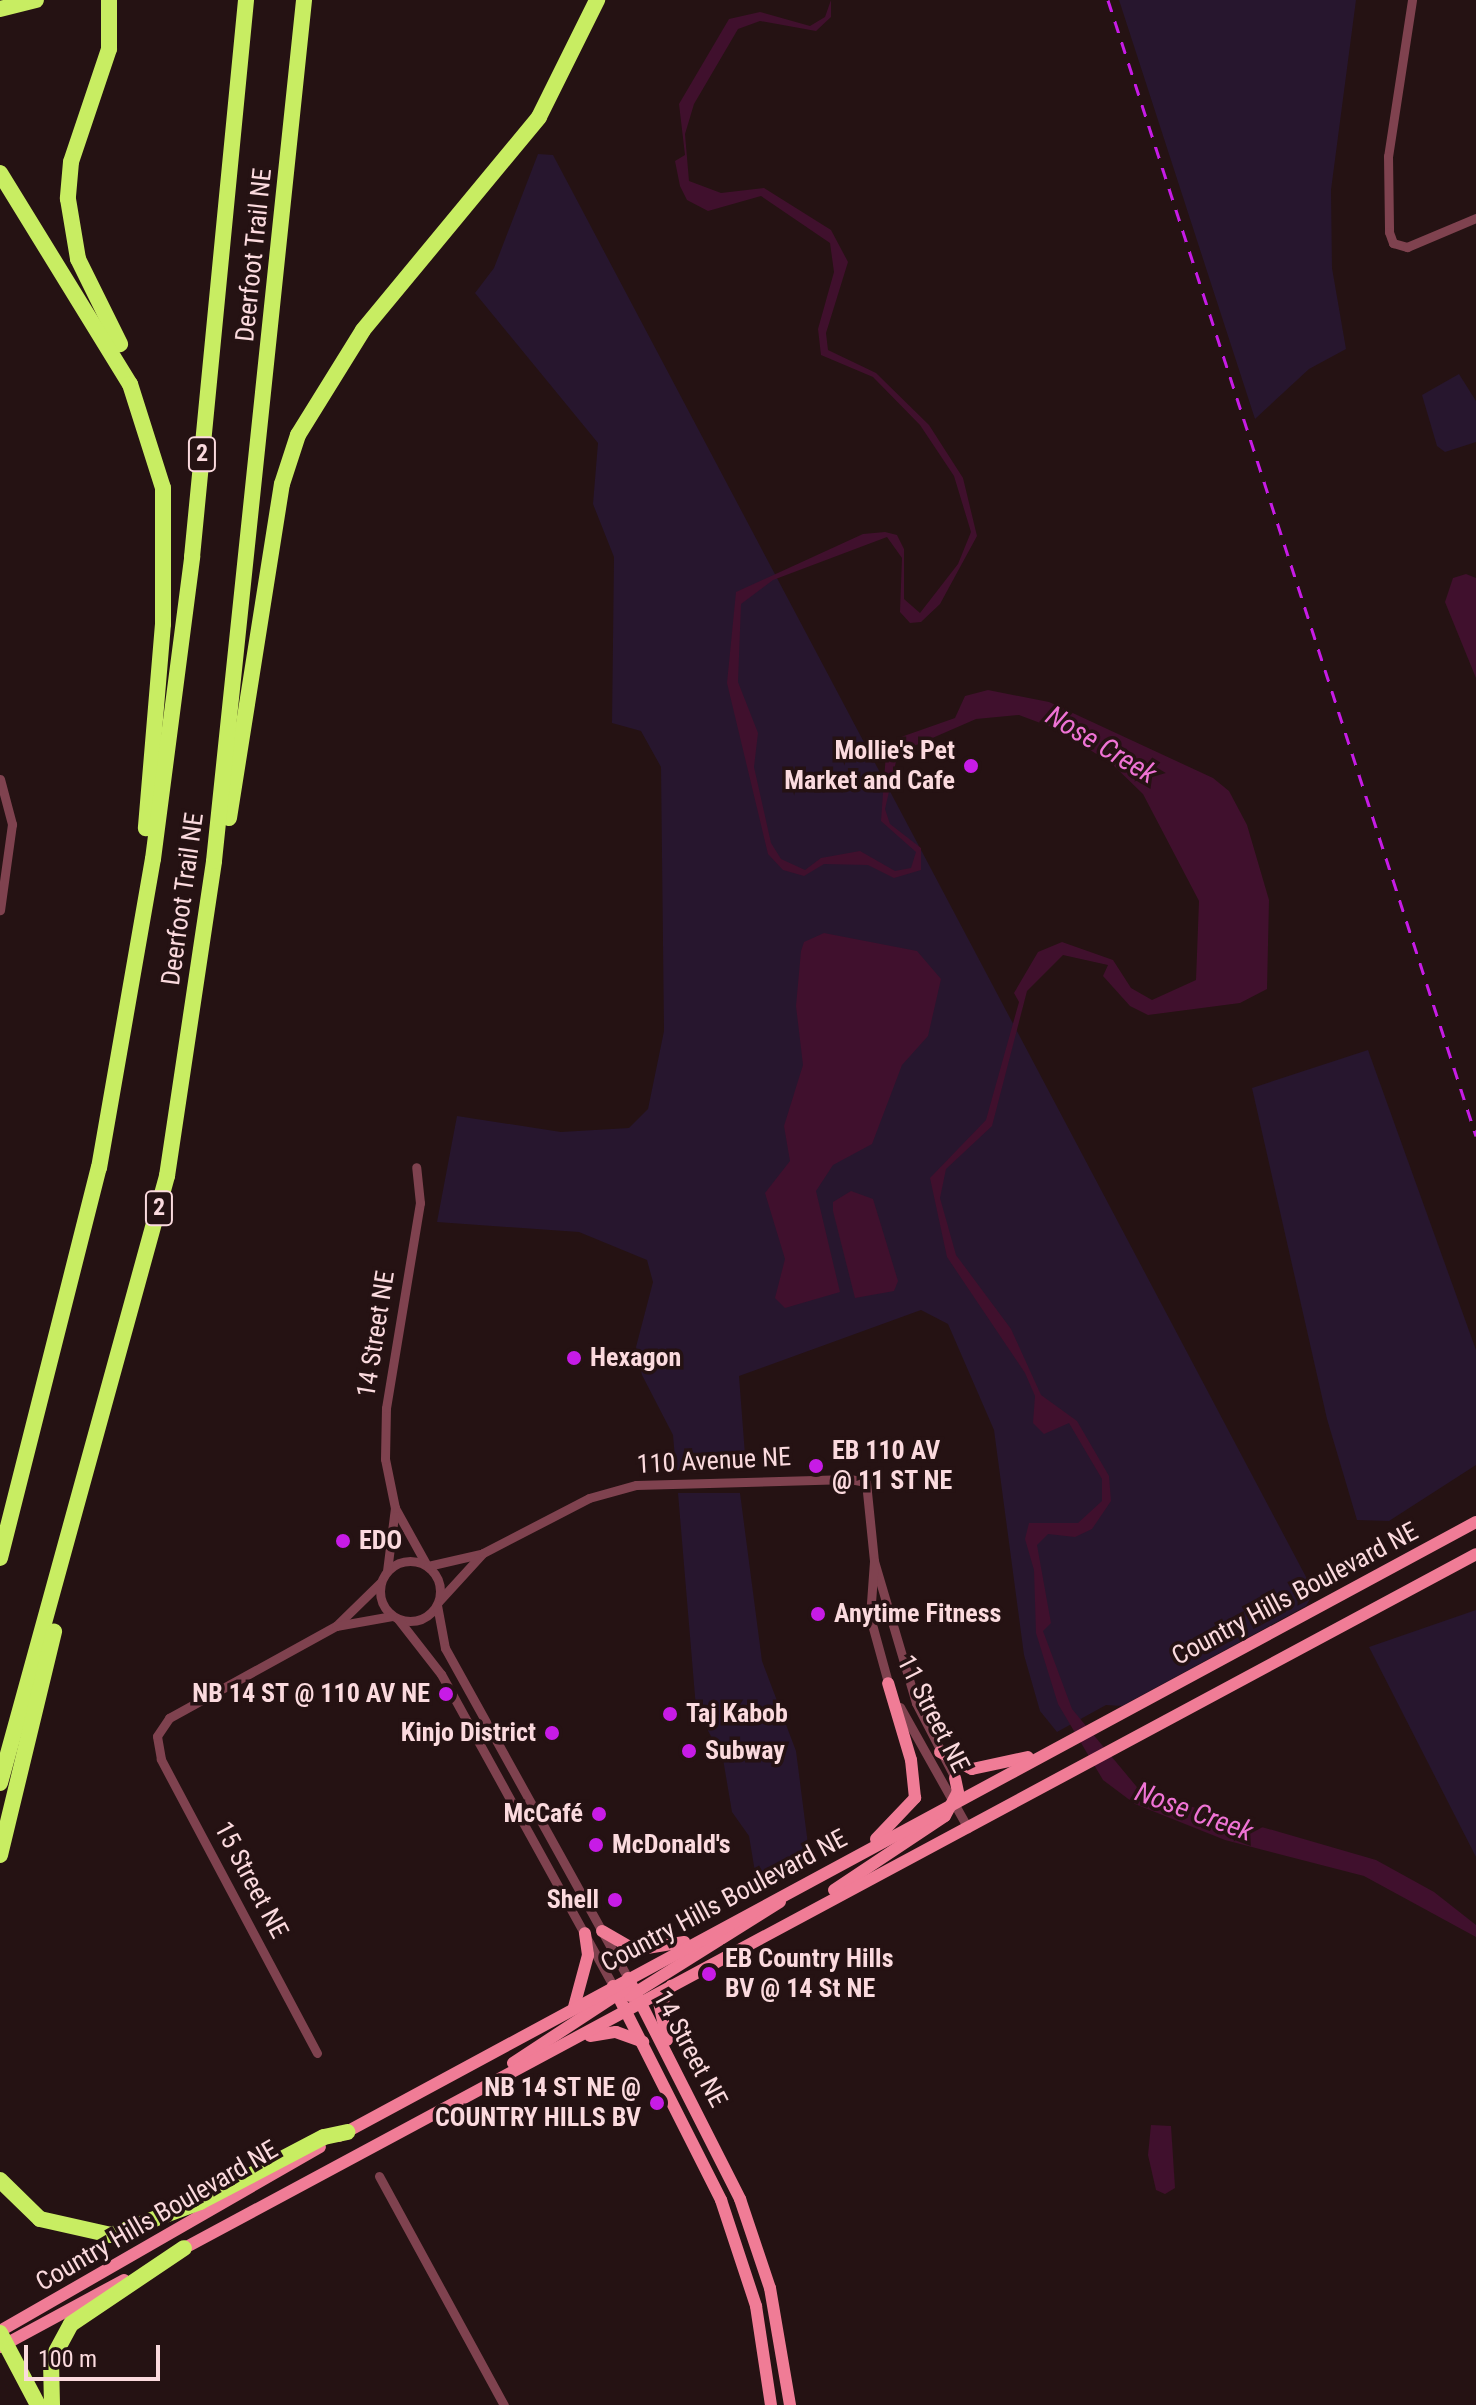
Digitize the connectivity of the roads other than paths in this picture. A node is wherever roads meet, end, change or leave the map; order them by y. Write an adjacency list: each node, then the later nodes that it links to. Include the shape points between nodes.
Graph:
1 (36, 0): 8 (highway)
2 (109, 0): 12 (highway, via 109,49 71,162 69,221 78,259 149,409)
3 (246, 0): 15 (highway, Deerfoot Trail NE / 2, via 192,557)
4 (304, 0): 14 (highway, Deerfoot Trail NE / 2)
5 (591, 0): 9 (highway)
6 (597, 0): 9 (highway)
7 (1412, 0): 11 (street, via 1388,156 1389,232 1393,243 1407,247)
8 (0, 9)
9 (577, 51): 14 (highway, via 527,134 363,330 298,435 274,531 227,833)
10 (0, 173): 12 (highway, via 130,384)
11 (1476, 218)
12 (163, 488): 15 (highway, via 162,637)
13 (0, 779): 16 (street, via 12,824)
14 (214, 861): 18 (highway, Deerfoot Trail NE / 2, via 167,1176)
15 (143, 907): 23 (highway, Deerfoot Trail NE / 2, via 99,1168)
16 (0, 910)
17 (416, 1167): 19 (street, 14 Street NE, via 420,1203 386,1408 385,1459)
18 (85, 1488): 37 (highway, Deerfoot Trail NE / 2); 41 (highway)
19 (395, 1508): 25 (street, 14 Street NE); 26 (street, 14 Street NE)
20 (1476, 1522): 34 (main road, Country Hills Boulevard NE)
21 (483, 1553): 24 (street, 110 Avenue NE, via 564,1507 636,1485 866,1482); 25 (street, 110 Avenue NE); 28 (street, 110 Avenue NE)
22 (1476, 1554): 39 (main road, Country Hills Boulevard NE)
23 (0, 1558)
24 (874, 1561): 31 (street, 11 Street NE, via 870,1617); 35 (street, 11 Street NE, via 894,1644)
25 (427, 1565): 26 (street, via 405,1560); 28 (street, via 440,1582)
26 (387, 1571): 27 (street)
27 (381, 1582): 29 (street, via 383,1604); 30 (street)
28 (438, 1603): 29 (street, via 416,1621); 33 (street, 14 Street NE, via 445,1648)
29 (395, 1617): 30 (street); 32 (street, 14 Street NE, via 441,1674)
30 (336, 1626): 55 (street, 15 Street NE, via 161,1726 159,1753)
31 (888, 1683): 38 (street, 11 Street NE); 40 (main road, via 911,1760 915,1798 909,1811)
32 (469, 1724): 33 (street); 45 (street, 14 Street NE)
33 (498, 1737): 44 (street, 14 Street NE)
34 (1058, 1747): 35 (main road, via 972,1769); 38 (main road, Country Hills Boulevard NE)
35 (940, 1752): 36 (street, 11 Street NE)
36 (955, 1778): 38 (main road)
37 (0, 1783)
38 (953, 1804): 39 (street, 11 Street NE); 40 (main road, Country Hills Boulevard NE); 43 (main road, via 945,1816)
39 (968, 1828): 43 (main road, Country Hills Boulevard NE)
40 (859, 1853): 42 (main road, Country Hills Boulevard NE)
41 (0, 1855)
42 (807, 1881): 46 (main road, Country Hills Boulevard NE); 50 (main road)
43 (823, 1901): 48 (main road, Country Hills Boulevard NE)
44 (602, 1931): 46 (main road, via 626,1948 650,1951); 47 (street, 14 Street NE)
45 (585, 1933): 49 (street, 14 Street NE); 51 (main road, via 588,1955)
46 (706, 1936): 47 (main road, Country Hills Boulevard NE)
47 (628, 1978): 49 (main road, Country Hills Boulevard NE); 50 (main road, 14 Street NE)
48 (672, 1985): 50 (main road, Country Hills Boulevard NE); 56 (main road, via 660,2006)
49 (616, 1991): 51 (main road, Country Hills Boulevard NE); 52 (main road, 14 Street NE); 57 (main road)
50 (638, 1997): 52 (main road, Country Hills Boulevard NE); 56 (main road, 14 Street NE)
51 (574, 2007): 58 (main road, Country Hills Boulevard NE)
52 (626, 2010): 53 (main road, 14 Street NE); 54 (main road, Country Hills Boulevard NE)
53 (643, 2042): 54 (main road, via 605,2031); 66 (main road, 14 Street NE, via 693,2139 742,2259)
54 (553, 2049): 57 (main road, Country Hills Boulevard NE)
55 (317, 2053)
56 (670, 2055): 67 (main road, 14 Street NE, via 727,2169 763,2261)
57 (471, 2093): 61 (main road, Country Hills Boulevard NE)
58 (347, 2132): 60 (highway, via 324,2137 200,2202 111,2235 40,2219); 62 (main road, Country Hills Boulevard NE)
59 (379, 2176): 65 (street)
60 (0, 2180)
61 (184, 2248): 62 (main road, Country Hills Boulevard NE); 64 (highway, via 71,2324 51,2361)
62 (1, 2339): 63 (highway)
63 (38, 2405)
64 (52, 2405)
65 (504, 2405)
66 (771, 2405)
67 (790, 2405)

